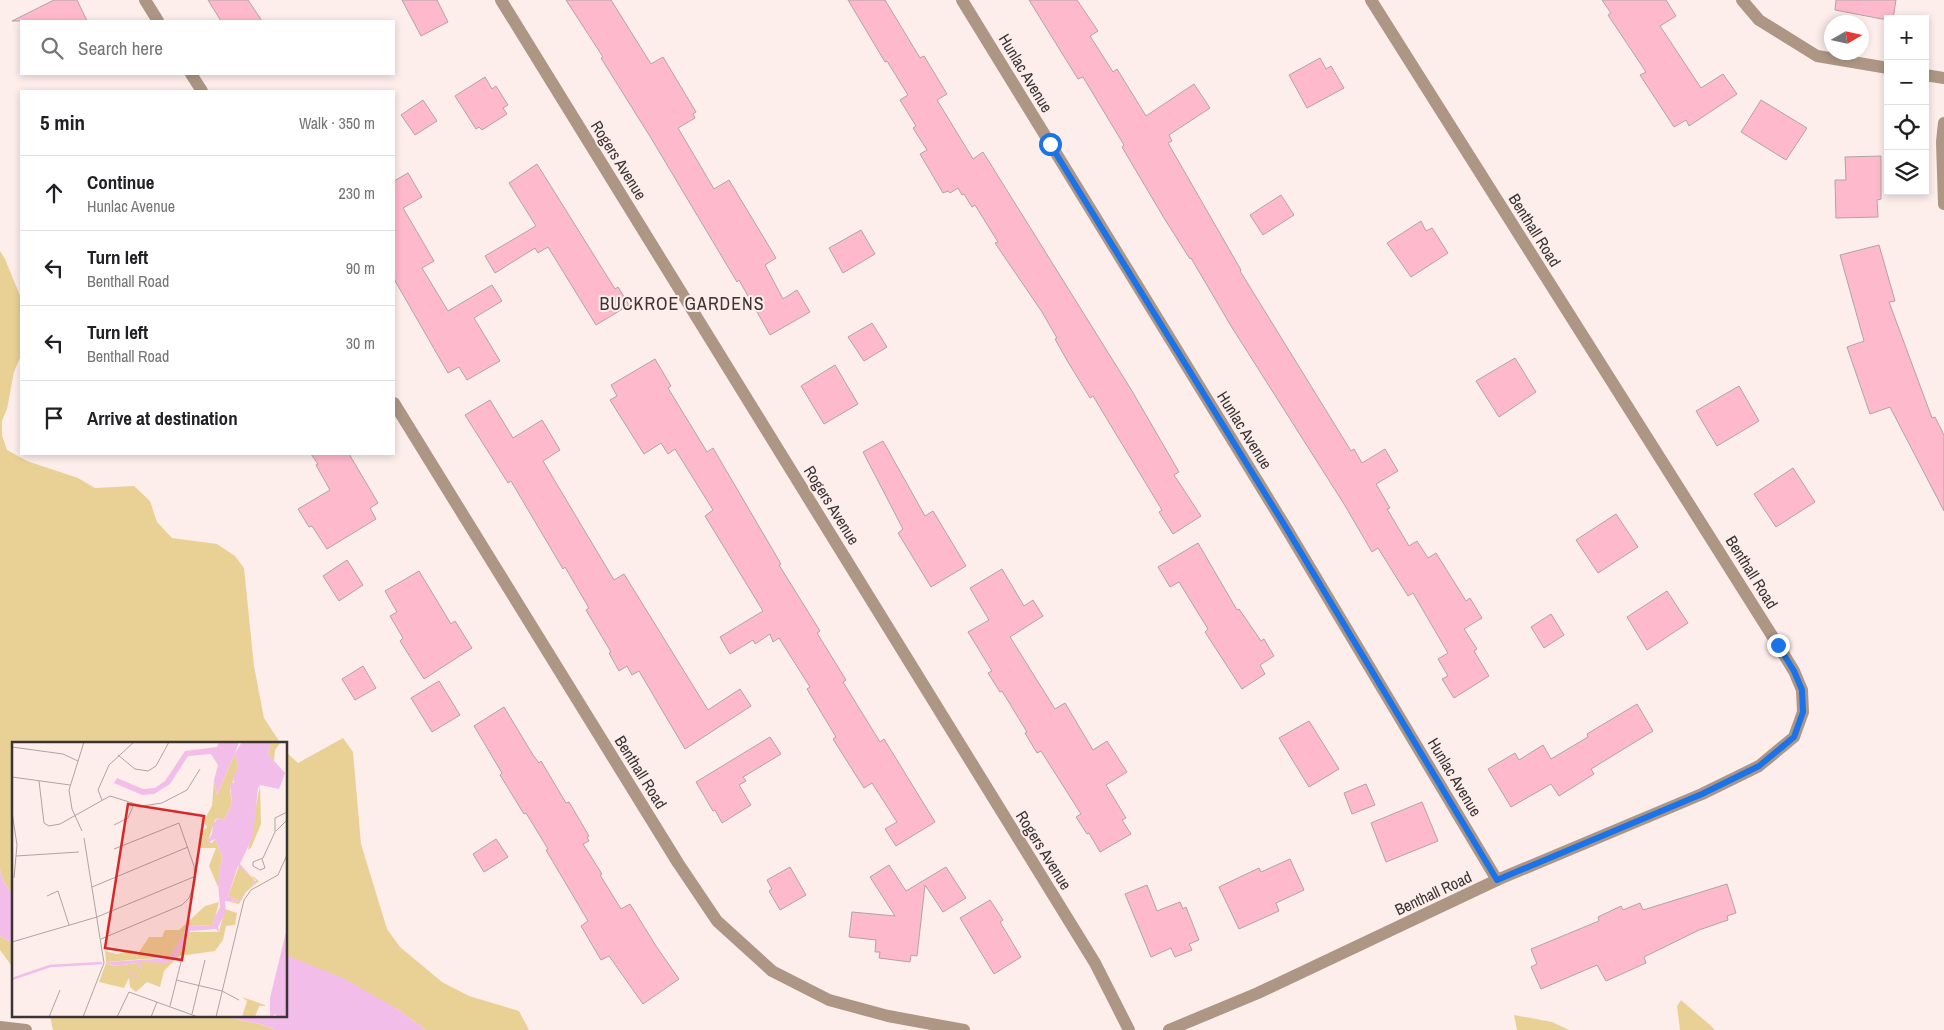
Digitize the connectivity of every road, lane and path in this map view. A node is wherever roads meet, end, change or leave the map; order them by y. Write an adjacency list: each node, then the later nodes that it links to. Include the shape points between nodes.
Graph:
1 (145, 0): 6 (street)
2 (502, 0): 19 (street, Rogers Avenue, via 1095,963)
3 (962, 0): 15 (street, Hunlac Avenue, via 1280,518)
4 (1371, 0): 15 (street, Benthall Road, via 1778,645 1802,690 1803,712 1794,737 1759,766 1702,794)
5 (1742, 0): 7 (street, via 1759,20 1816,56)
6 (157, 20)
7 (1884, 67)
8 (192, 75): 11 (street)
9 (1929, 76): 10 (street)
10 (1944, 78)
11 (201, 90)
12 (1944, 124): 13 (street)
13 (1944, 204)
14 (395, 404): 18 (street, Benthall Road, via 717,921 772,971 829,1000 888,1016)
15 (1497, 880): 20 (street, Benthall Road, via 1258,993)
16 (0, 1027): 17 (street)
17 (26, 1030)
18 (964, 1030)
19 (1129, 1030)
20 (1169, 1030)

